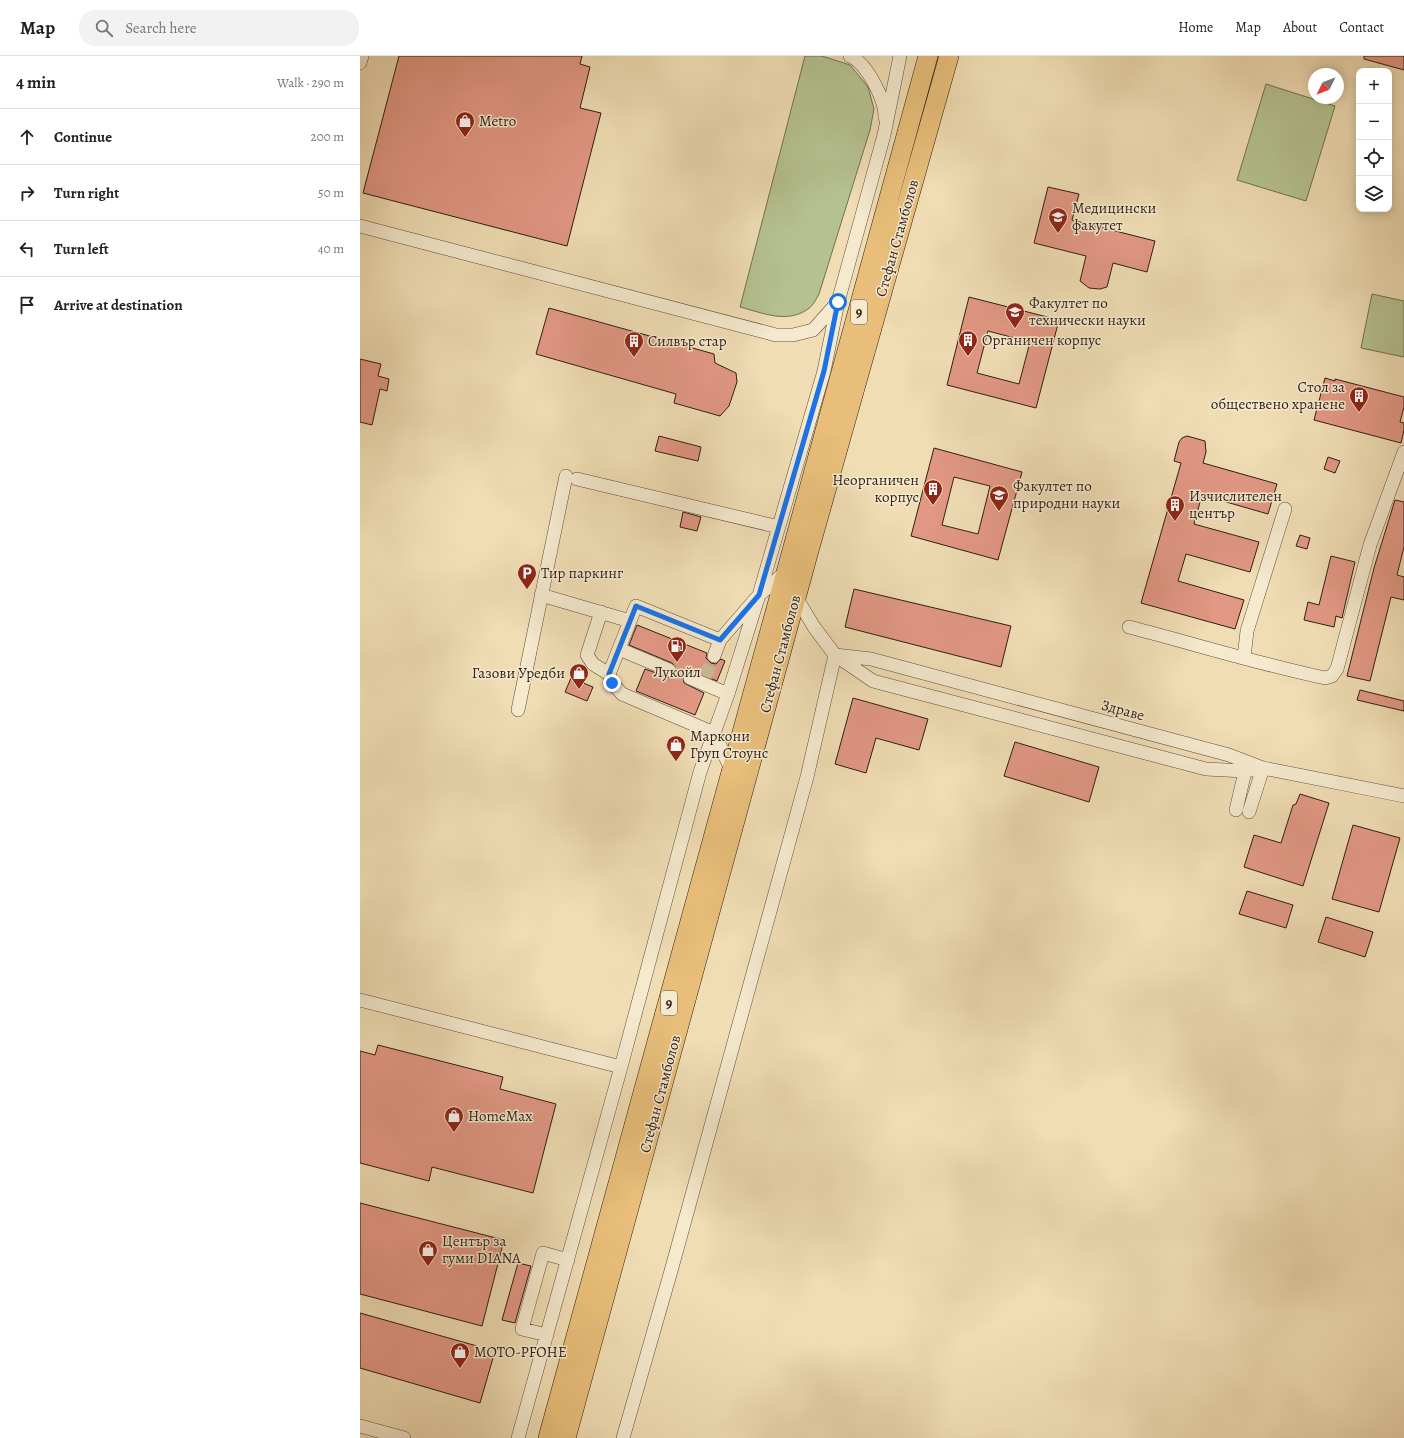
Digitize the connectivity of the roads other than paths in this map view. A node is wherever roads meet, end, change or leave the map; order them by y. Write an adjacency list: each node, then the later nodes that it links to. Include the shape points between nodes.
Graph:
1 (362, 56): 7 (street)
2 (850, 56): 9 (street, via 856,58 870,76 885,110)
3 (900, 56): 9 (street)
4 (928, 56): 15 (highway, Стефан Стамболов / 9)
5 (949, 56): 8 (highway, Стефан Стамболов)
6 (954, 56): 8 (highway, 9)
7 (360, 63)
8 (940, 86): 18 (highway, Стефан Стамболов / 9)
9 (884, 136): 11 (street)
10 (360, 226): 11 (street, via 776,335 793,335 813,330)
11 (838, 302): 14 (street, via 824,371)
12 (1404, 452): 26 (street, via 1370,545 1337,669 1332,676 1325,678 1267,666)
13 (1285, 509): 26 (street, via 1248,631)
14 (779, 527): 16 (street, via 572,478); 17 (street)
15 (790, 568): 17 (street); 35 (highway, Стефан Стамболов / 9)
16 (541, 595): 19 (street); 31 (street)
17 (759, 595): 22 (street); 30 (street)
18 (796, 597): 24 (street); 45 (highway, Стефан Стамболов / 9)
19 (601, 612): 20 (street); 28 (street, via 587,655 593,664)
20 (630, 621): 22 (street, via 636,606); 23 (street)
21 (1129, 627): 26 (street)
22 (720, 640): 25 (street)
23 (619, 649): 27 (street); 28 (street)
24 (834, 655): 33 (street, Здраве, via 872,659 1229,755); 33 (street, via 873,681 1206,769); 46 (street, via 807,777)
25 (714, 656)
26 (1244, 658)
27 (669, 670)
28 (609, 674): 32 (street, via 612,683 622,694)
29 (690, 678): 30 (street, via 704,681)
30 (728, 694): 32 (street)
31 (518, 710)
32 (714, 732): 35 (street); 38 (street, via 700,772)
33 (1246, 766): 34 (street); 34 (street, via 1242,811)
34 (1263, 768): 36 (street)
35 (732, 771): 44 (highway, Стефан Стамболов / 9)
36 (1404, 796)
37 (360, 1000): 38 (street)
38 (621, 1067): 39 (street)
39 (568, 1260): 40 (street); 40 (street, via 543,1253 522,1329)
40 (547, 1335): 43 (street)
41 (360, 1426): 42 (street)
42 (404, 1438)
43 (518, 1438)
44 (548, 1438)
45 (566, 1438)
46 (623, 1438)

